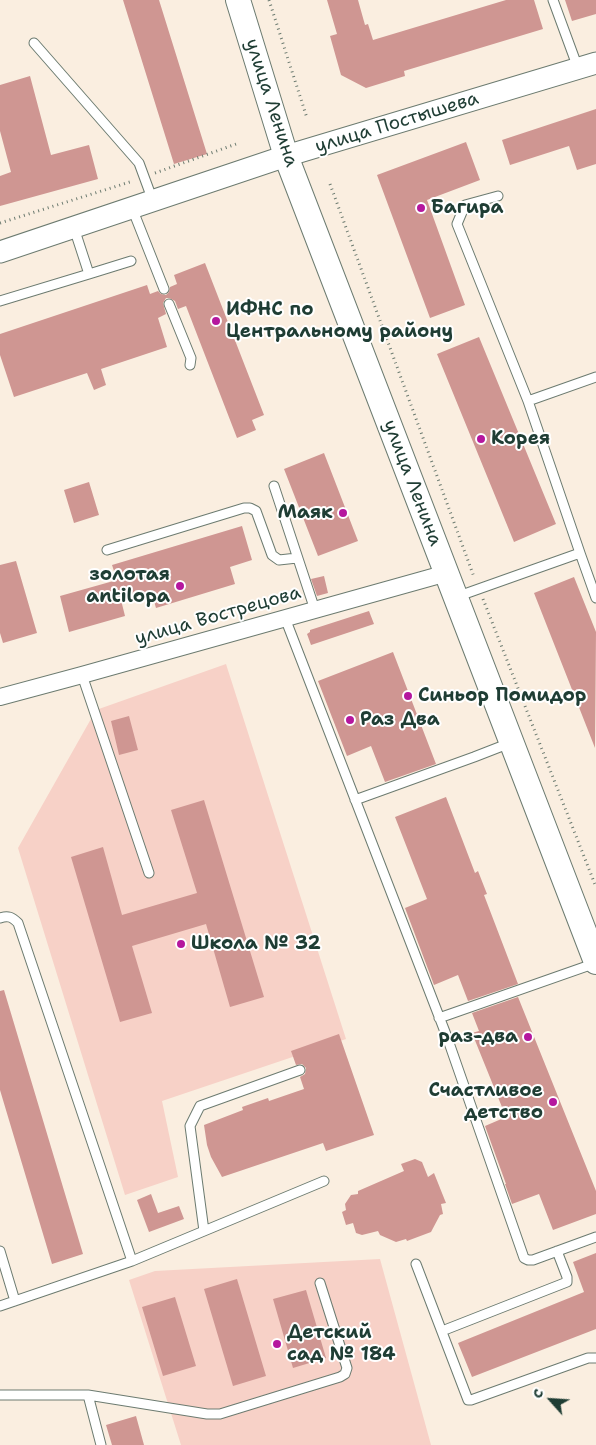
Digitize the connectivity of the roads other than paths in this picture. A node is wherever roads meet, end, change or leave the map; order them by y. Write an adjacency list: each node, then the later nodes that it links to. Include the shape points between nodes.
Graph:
1 (238, 0): 5 (main road, улица Ленина)
2 (553, 0): 4 (lane)
3 (34, 43): 7 (lane, via 140,163)
4 (587, 66): 5 (street, улица Постышева)
5 (286, 156): 7 (street, улица Постышева); 23 (main road, улица Ленина)
6 (498, 196): 18 (lane, via 465,205 457,224)
7 (153, 201): 8 (street, улица Постышева)
8 (132, 208): 9 (street, улица Постышева); 13 (lane)
9 (74, 227): 10 (street, улица Постышева); 12 (lane)
10 (0, 252)
11 (131, 261): 12 (lane)
12 (89, 274): 14 (lane)
13 (164, 289)
14 (0, 301)
15 (169, 304): 16 (lane, via 190,358)
16 (190, 366)
17 (596, 377): 18 (lane)
18 (528, 401): 21 (lane)
19 (274, 486): 22 (lane)
20 (107, 550): 22 (lane, via 250,508 256,511 272,555 280,560)
21 (580, 553): 24 (lane); 25 (lane)
22 (297, 558): 26 (lane)
23 (447, 573): 24 (main road, улица Ленина); 26 (street, улица Вострецова)
24 (456, 597): 30 (main road, улица Ленина)
25 (596, 598)
26 (315, 610): 27 (street, улица Вострецова)
27 (285, 618): 28 (street, улица Вострецова); 31 (lane)
28 (82, 675): 29 (street, улица Вострецова); 32 (lane)
29 (0, 696)
30 (511, 742): 31 (lane); 34 (main road, улица Ленина)
31 (355, 800): 35 (lane)
32 (148, 873)
33 (0, 918): 42 (lane, via 12,917 18,923)
34 (596, 962): 35 (lane)
35 (439, 1018): 41 (lane, via 524,1258 533,1260)
36 (300, 1070): 38 (lane, via 200,1106 190,1126)
37 (324, 1181): 38 (lane)
38 (204, 1231): 42 (lane)
39 (596, 1237): 41 (lane)
40 (0, 1250): 45 (lane)
41 (556, 1251): 47 (lane, via 568,1277 567,1282)
42 (132, 1261): 45 (lane)
43 (416, 1264): 47 (lane)
44 (320, 1284): 50 (lane, via 347,1368 340,1377 220,1414)
45 (15, 1301): 46 (lane)
46 (0, 1306)
47 (442, 1331): 48 (lane, via 470,1400 588,1358)
48 (596, 1358)
49 (0, 1395): 50 (lane)
50 (88, 1395): 51 (lane)
51 (101, 1445)

